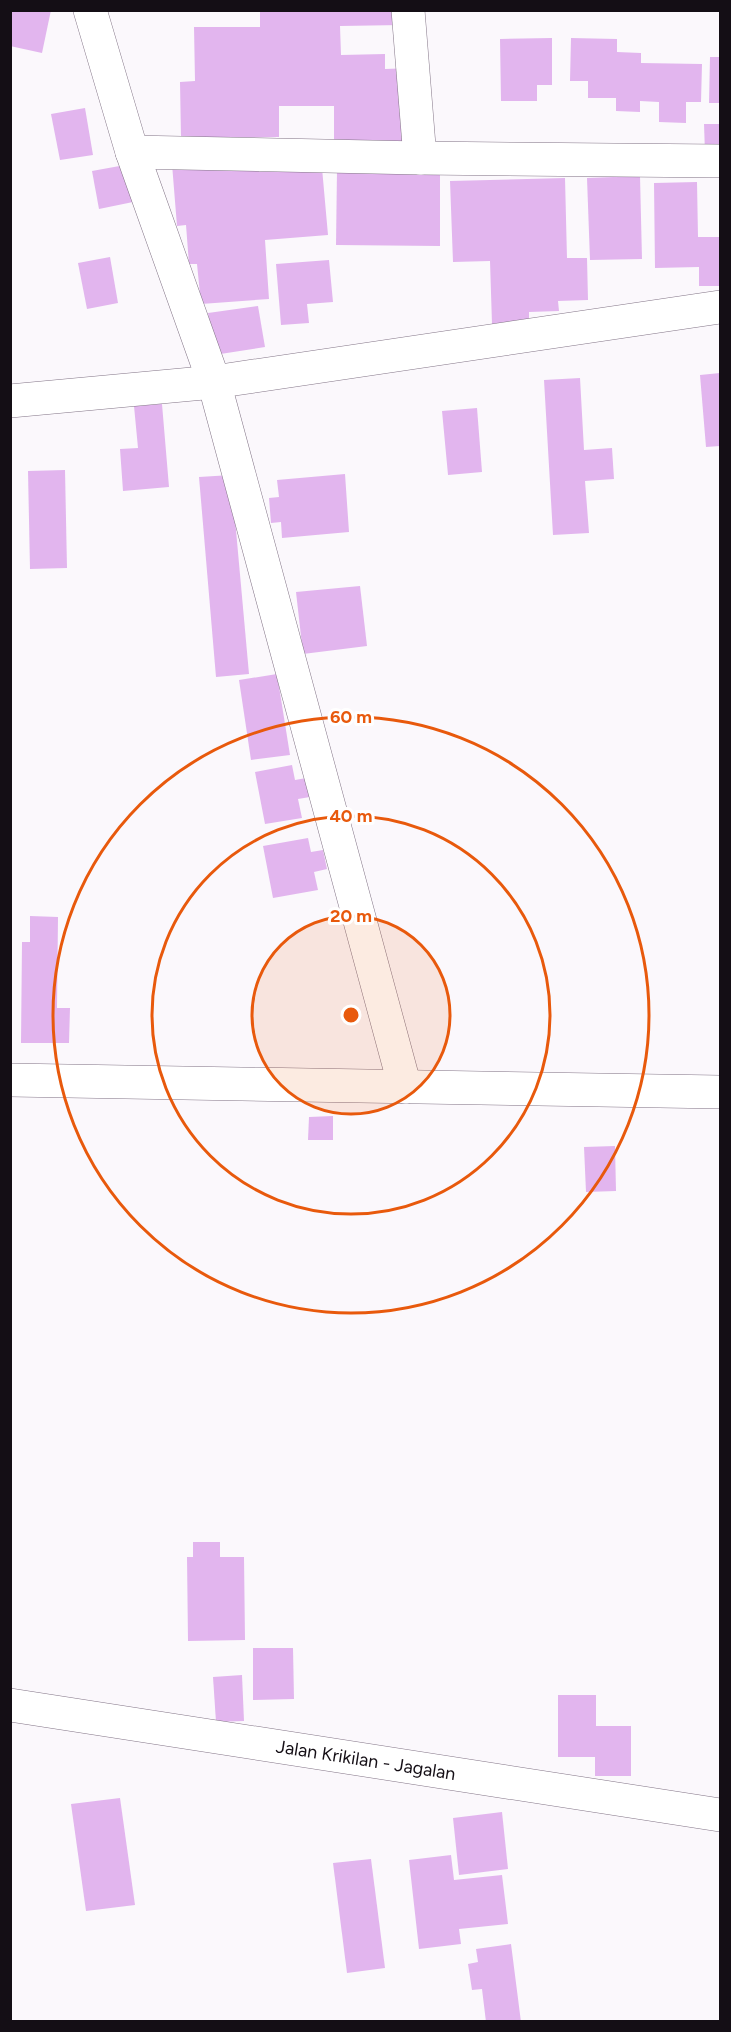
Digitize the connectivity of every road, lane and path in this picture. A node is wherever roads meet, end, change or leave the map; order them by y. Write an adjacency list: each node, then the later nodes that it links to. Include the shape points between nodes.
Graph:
1 (90, 10): 3 (street)
2 (408, 10): 4 (street)
3 (132, 152): 4 (street); 7 (street)
4 (420, 158): 5 (street)
5 (720, 161)
6 (720, 307): 7 (street)
7 (214, 382): 8 (street); 10 (street)
8 (10, 401)
9 (10, 1080): 10 (street)
10 (405, 1087): 11 (street)
11 (720, 1092)
12 (10, 1705): 13 (street, Jalan Krikilan - Jagalan)
13 (720, 1815)

